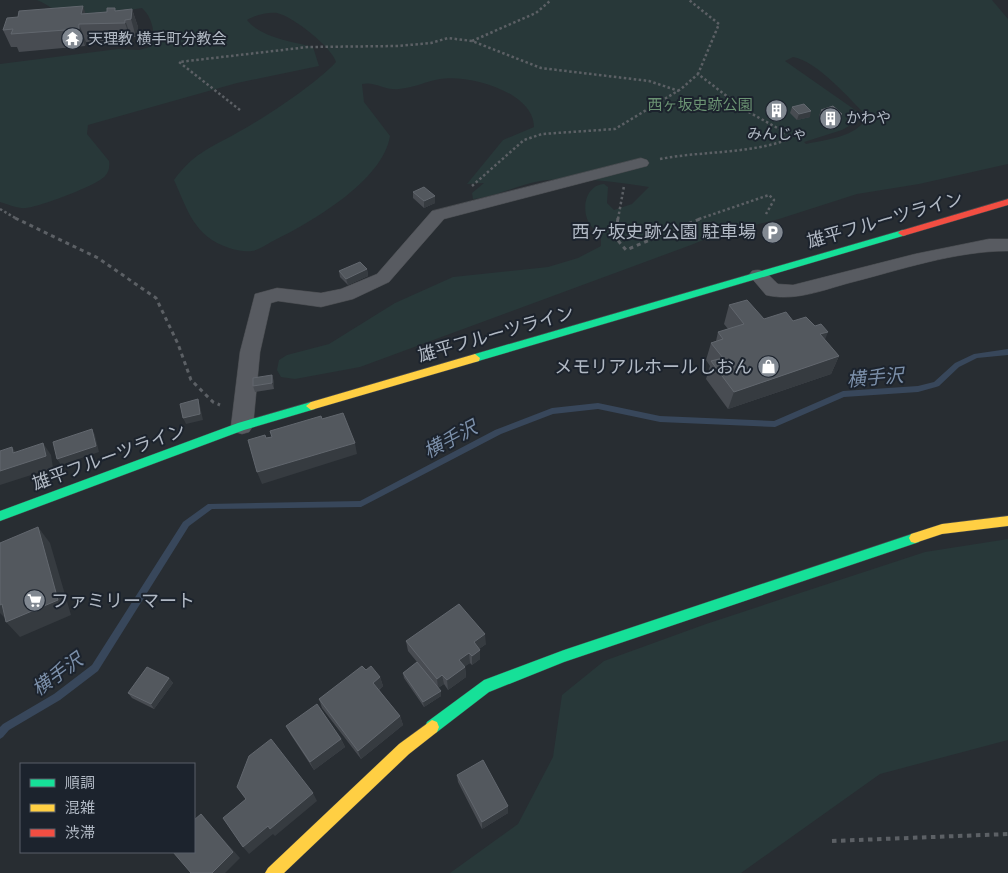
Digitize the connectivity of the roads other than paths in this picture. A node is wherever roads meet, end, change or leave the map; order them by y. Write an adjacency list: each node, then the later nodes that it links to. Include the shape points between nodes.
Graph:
1 (634, 164): 5 (street, via 438,215 383,278 346,294 321,300 277,294 262,299 250,352)
2 (1008, 202): 4 (street, 雄平フルーツライン)
3 (1008, 246): 4 (street, via 989,245 915,260 793,291 773,290)
4 (758, 275): 5 (street, 雄平フルーツライン)
5 (242, 421): 6 (street, 雄平フルーツライン)
6 (0, 516)
7 (1008, 521): 8 (street, via 942,529 484,686 404,749)
8 (273, 873)

